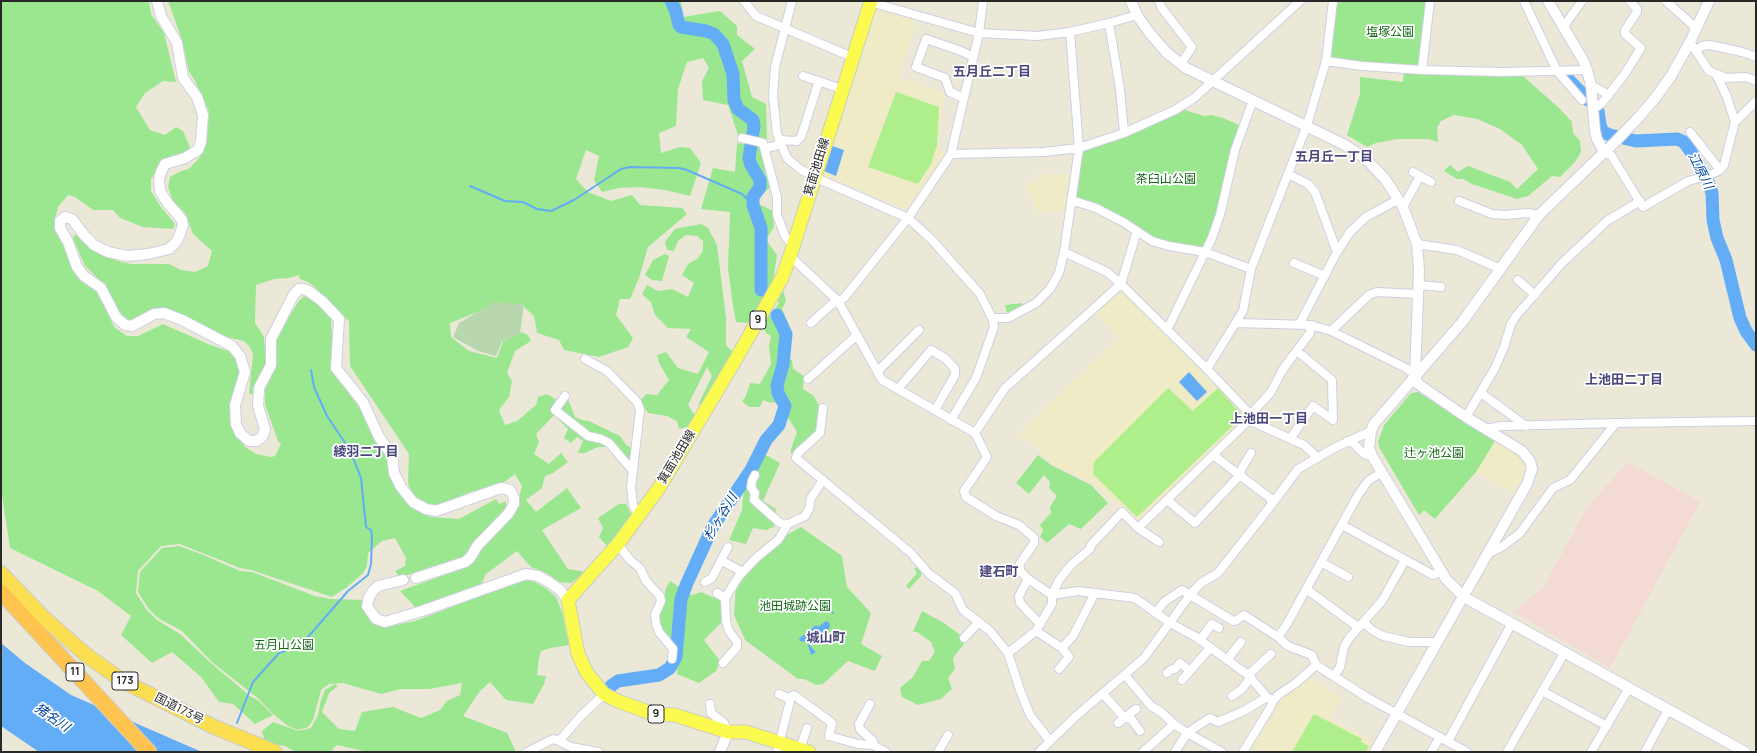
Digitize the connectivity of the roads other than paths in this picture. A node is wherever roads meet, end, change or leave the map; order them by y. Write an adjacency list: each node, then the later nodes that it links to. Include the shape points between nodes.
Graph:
1 (156, 1): 151 (street, via 161,16 177,43 183,78 197,97 203,115 198,150 185,158 165,164 159,180 160,191 182,220 180,234 169,249 127,256 108,252 94,245 72,219 65,216 60,221 60,228 68,242 76,267 101,288 116,317 125,325 132,326 154,314 164,313 232,346 240,356 245,372 235,405 236,424 240,433 249,441 262,438 265,429 258,406 259,388 271,365 271,339 294,294 299,289 310,292 339,320 336,368 363,402 379,436 392,455 394,473 413,502 426,509 436,510 501,488 510,490 514,504 508,514 465,562 378,586 369,597 367,606 376,619 385,622 422,611 526,574 538,576 549,582)
2 (744, 1): 21 (street, via 756,16)
3 (792, 1): 21 (street)
4 (983, 1): 23 (street)
5 (1131, 1): 17 (street)
6 (1159, 1): 29 (street, via 1192,47)
7 (1300, 1): 37 (street)
8 (1333, 1): 28 (street)
9 (1430, 1): 30 (street)
10 (1524, 1): 32 (street)
11 (1548, 1): 19 (street)
12 (1582, 1): 19 (street)
13 (1630, 1): 40 (street, via 1637,12 1625,34 1641,48)
14 (1666, 1): 20 (street)
15 (1709, 1): 20 (street)
16 (870, 2): 23 (street); 25 (main road, 箕面池田線 / 9)
17 (1137, 14): 18 (street); 29 (street, via 1166,52)
18 (1109, 24): 22 (street); 49 (street, via 1120,89)
19 (1564, 26): 31 (street)
20 (1696, 28): 24 (street)
21 (784, 29): 25 (street); 51 (street, via 773,96)
22 (1070, 32): 23 (street, via 1037,36); 53 (street)
23 (979, 33): 26 (street)
24 (1693, 46): 27 (street, via 1710,45); 33 (street, via 1709,71); 54 (street, via 1656,97)
25 (852, 57): 39 (main road, 箕面池田線 / 9)
26 (973, 57): 41 (street); 41 (street, via 926,39 916,67 945,78 950,92)
27 (1756, 57)
28 (1326, 61): 30 (street); 47 (street)
29 (1181, 64): 37 (street)
30 (1422, 70): 32 (street)
31 (1587, 70): 32 (street); 38 (street)
32 (1560, 71): 43 (street)
33 (1716, 74): 36 (street, via 1726,78 1746,76); 46 (street)
34 (803, 76): 35 (street)
35 (819, 81): 39 (street); 51 (street, via 801,137)
36 (1756, 81)
37 (1213, 82): 42 (street); 49 (street, via 1175,110)
38 (1591, 85): 40 (street); 45 (street)
39 (842, 89): 59 (main road, 箕面池田線 / 9)
40 (1609, 95): 45 (street, via 1598,106)
41 (963, 98): 55 (street)
42 (1253, 100): 47 (street); 72 (street, via 1235,150 1220,215)
43 (1582, 100)
44 (1756, 101): 46 (street)
45 (1593, 107): 54 (street, via 1595,132)
46 (1735, 122): 56 (street, via 1724,165)
47 (1307, 125): 57 (street); 65 (street, via 1365,158 1385,179)
48 (1690, 132): 56 (street, via 1699,137)
49 (1124, 133): 53 (street)
50 (742, 138): 52 (street, via 763,143)
51 (777, 143): 52 (street); 59 (street, via 787,158)
52 (766, 148): 70 (street, via 777,197 777,215)
53 (1079, 148): 55 (street, via 1044,152); 62 (street)
54 (1604, 152): 64 (street, via 1611,156); 66 (street)
55 (951, 154): 67 (street)
56 (1720, 170): 58 (street)
57 (1288, 174): 73 (street, via 1308,184 1315,192); 75 (street)
58 (1710, 175)
59 (814, 177): 67 (street); 70 (main road, 箕面池田線 / 9)
60 (1700, 178): 64 (street, via 1688,181 1643,207)
61 (1431, 182): 65 (street, via 1417,174)
62 (1071, 200): 68 (street, via 1096,208); 71 (street)
63 (1459, 200): 66 (street, via 1492,214)
64 (1640, 201): 82 (street, via 1608,221 1562,263)
65 (1401, 203): 69 (street); 73 (street, via 1366,217 1350,232)
66 (1539, 215): 76 (street)
67 (908, 218): 83 (street, via 844,298); 84 (street, via 932,240 980,294)
68 (1137, 231): 72 (street, via 1152,241); 79 (street)
69 (1417, 244): 76 (street, via 1457,250); 81 (street)
70 (792, 251): 83 (street); 126 (main road, 箕面池田線 / 9, via 782,278 740,352)
71 (1064, 252): 79 (street, via 1107,272); 84 (street, via 1059,273 1050,289 1036,303 1008,318)
72 (1205, 252): 75 (street); 90 (street)
73 (1337, 252): 77 (street)
74 (1294, 263): 77 (street)
75 (1251, 269): 86 (street, via 1243,311)
76 (1501, 269): 97 (street, via 1463,321)
77 (1325, 276): 87 (street)
78 (1518, 280): 82 (street)
79 (1121, 284): 90 (street); 112 (street, via 1005,388)
80 (1440, 287): 81 (street)
81 (1418, 290): 91 (street, via 1377,292 1369,295); 97 (street)
82 (1535, 295): 100 (street, via 1511,324 1504,347)
83 (838, 301): 85 (street); 92 (street)
84 (992, 318): 106 (street, via 994,327 976,378)
85 (811, 323)
86 (1236, 323): 87 (street); 95 (street)
87 (1300, 323): 88 (street)
88 (1311, 324): 91 (street); 93 (street, via 1310,333)
89 (919, 330): 96 (street)
90 (1167, 330): 95 (street)
91 (1331, 331): 97 (street, via 1406,368)
92 (856, 336): 96 (street); 98 (street)
93 (1297, 351): 105 (street); 113 (street, via 1332,380 1332,420 1312,406)
94 (585, 359): 119 (street, via 607,371 636,402 640,410)
95 (1207, 369): 105 (street, via 1248,412)
96 (878, 371): 99 (street, via 882,380)
97 (1415, 375): 104 (street, via 1418,384); 111 (street, via 1379,417)
98 (808, 379)
99 (898, 389): 103 (street); 103 (street, via 931,350 946,359 955,369 956,375)
100 (1481, 393): 104 (street); 109 (street)
101 (565, 396): 119 (street, via 555,410 588,436 609,443)
102 (823, 408): 123 (street, via 820,433 798,453 796,458)
103 (935, 410): 106 (street)
104 (1466, 417): 110 (street)
105 (1249, 418): 113 (street); 116 (street)
106 (951, 420): 112 (street)
107 (1756, 421): 108 (street)
108 (1616, 423): 109 (street); 133 (street, via 1570,480 1553,488 1520,533)
109 (1526, 426): 110 (street, via 1501,426)
110 (1486, 430): 133 (street, via 1522,451 1530,461 1532,469 1527,484)
111 (1371, 431): 114 (street); 117 (street, via 1369,448)
112 (974, 433): 141 (street, via 987,457 964,491 966,497 996,516 1019,525 1034,538 1034,543 1019,565 1021,572)
113 (1290, 439): 118 (street, via 1304,445)
114 (1347, 441): 117 (street, via 1353,443 1364,454); 118 (street)
115 (1251, 453): 122 (street)
116 (1213, 455): 122 (street); 124 (street)
117 (1372, 456): 120 (street)
118 (1318, 458): 125 (street, via 1298,468)
119 (633, 471): 126 (street, via 632,505)
120 (1382, 472): 128 (street, via 1368,482); 138 (street)
121 (755, 475): 127 (street, via 751,487 755,493 754,500 780,523)
122 (1240, 475): 124 (street, via 1195,523); 125 (street, via 1270,498)
123 (823, 480): 127 (street, via 811,498 805,516); 154 (street, via 911,553 928,573 955,593 963,610)
124 (1166, 500): 129 (street)
125 (1272, 504): 147 (street, via 1218,573 1201,583)
126 (639, 517): 131 (main road, 箕面池田線 / 9)
127 (788, 524): 137 (street, via 778,540)
128 (1342, 525): 134 (street); 136 (street)
129 (1138, 528): 130 (street); 148 (street, via 1122,512 1091,544 1090,549 1071,565 1059,580)
130 (1159, 542)
131 (618, 544): 151 (main road, 箕面池田線 / 9); 170 (street, via 640,568 646,581 660,596 655,615 656,624 658,632 673,649)
132 (728, 547): 135 (street)
133 (1490, 553): 149 (street)
134 (1405, 560): 138 (street, via 1433,575); 157 (street, via 1382,601)
135 (722, 561): 137 (street); 142 (street, via 712,578)
136 (1321, 562): 140 (street); 143 (street)
137 (743, 572): 150 (street)
138 (1441, 572): 149 (street)
139 (1, 573): 212 (highway, 国道173号 / 173, via 43,617 84,654 122,680 212,726)
140 (1348, 577)
141 (1028, 578): 148 (street); 158 (street, via 1019,596 1020,603)
142 (705, 582)
143 (1306, 589): 157 (street); 160 (street)
144 (1, 592): 211 (highway, 11)
145 (717, 593): 150 (street)
146 (1095, 593): 148 (street, via 1078,591); 153 (street, via 1135,598); 165 (street, via 1073,636)
147 (1190, 594): 153 (street, via 1182,590 1164,602); 155 (street); 160 (street, via 1233,621 1244,615)
148 (1052, 595): 158 (street, via 1052,604)
149 (1464, 597): 156 (street); 164 (street)
150 (725, 598): 172 (street, via 726,621 737,642 737,648)
151 (568, 600): 183 (main road, 9, via 578,654 587,673)
152 (1, 606): 210 (highway, 11)
153 (1157, 612): 155 (street)
154 (979, 622): 161 (street); 168 (street)
155 (1170, 623): 162 (street); 177 (street, via 1144,658)
156 (1512, 624): 167 (street); 205 (street)
157 (1361, 625): 164 (street, via 1383,636 1409,642); 179 (street, via 1344,647 1340,667)
158 (1038, 628): 165 (street); 168 (street)
159 (1219, 628): 162 (street, via 1212,624)
160 (1278, 637): 173 (street, via 1288,646 1312,656)
161 (964, 638)
162 (1200, 640): 166 (street)
163 (1241, 642): 171 (street)
164 (1438, 642): 193 (street)
165 (1062, 648): 174 (street, via 1070,657)
166 (1210, 648): 171 (street); 175 (street)
167 (1565, 652): 181 (street); 182 (street)
168 (1008, 653): 208 (street, via 1020,690)
169 (1271, 654): 178 (street)
170 (672, 659)
171 (1227, 660): 178 (street)
172 (722, 663)
173 (1316, 665): 179 (street); 188 (street, via 1296,683)
174 (1059, 669)
175 (1190, 671): 176 (street, via 1180,663); 180 (street)
176 (1167, 673)
177 (1125, 675): 185 (street); 196 (street, via 1151,706)
178 (1249, 676): 186 (street, via 1242,689); 188 (street)
179 (1334, 676): 193 (street)
180 (1182, 680)
181 (1629, 688): 192 (street); 197 (street)
182 (1542, 691): 197 (street); 225 (street)
183 (604, 694): 200 (main road, 9, via 654,714 675,715); 204 (street)
184 (779, 694): 187 (street)
185 (1103, 694): 194 (street); 208 (street, via 1075,717)
186 (1232, 696)
187 (791, 697): 206 (street, via 794,695 832,723 829,736 858,744); 207 (street)
188 (1270, 699): 201 (street, via 1218,722 1210,718); 221 (street, via 1270,708)
189 (710, 704): 200 (street, via 711,713 724,724)
190 (870, 704): 206 (street, via 861,719 860,729 874,741)
191 (1136, 709): 194 (street)
192 (1668, 710): 227 (street); 228 (street)
193 (1397, 713): 203 (street); 222 (street)
194 (1127, 718): 195 (street); 199 (street)
195 (1118, 723)
196 (1174, 724): 201 (street); 218 (street)
197 (1607, 726): 226 (street)
198 (806, 728): 209 (street)
199 (1140, 730)
200 (728, 732): 207 (main road, 9, via 746,732); 215 (street)
201 (1187, 733): 219 (street); 220 (street)
202 (948, 735): 217 (street)
203 (1440, 737): 205 (street); 223 (street)
204 (559, 741): 213 (street, via 553,739); 214 (street, via 572,747)
205 (1448, 741): 224 (street)
206 (873, 745): 216 (street)
207 (778, 747): 209 (main road, 9)
208 (1046, 748)
209 (805, 750)
210 (135, 752)
211 (149, 752)
212 (275, 752)
213 (527, 752)
214 (598, 752)
215 (720, 752)
216 (886, 752)
217 (938, 752)
218 (1143, 752)
219 (1175, 752)
220 (1222, 752)
221 (1243, 752)
222 (1376, 752)
223 (1431, 752)
224 (1467, 752)
225 (1507, 752)
226 (1591, 752)
227 (1645, 752)
228 (1744, 752)

